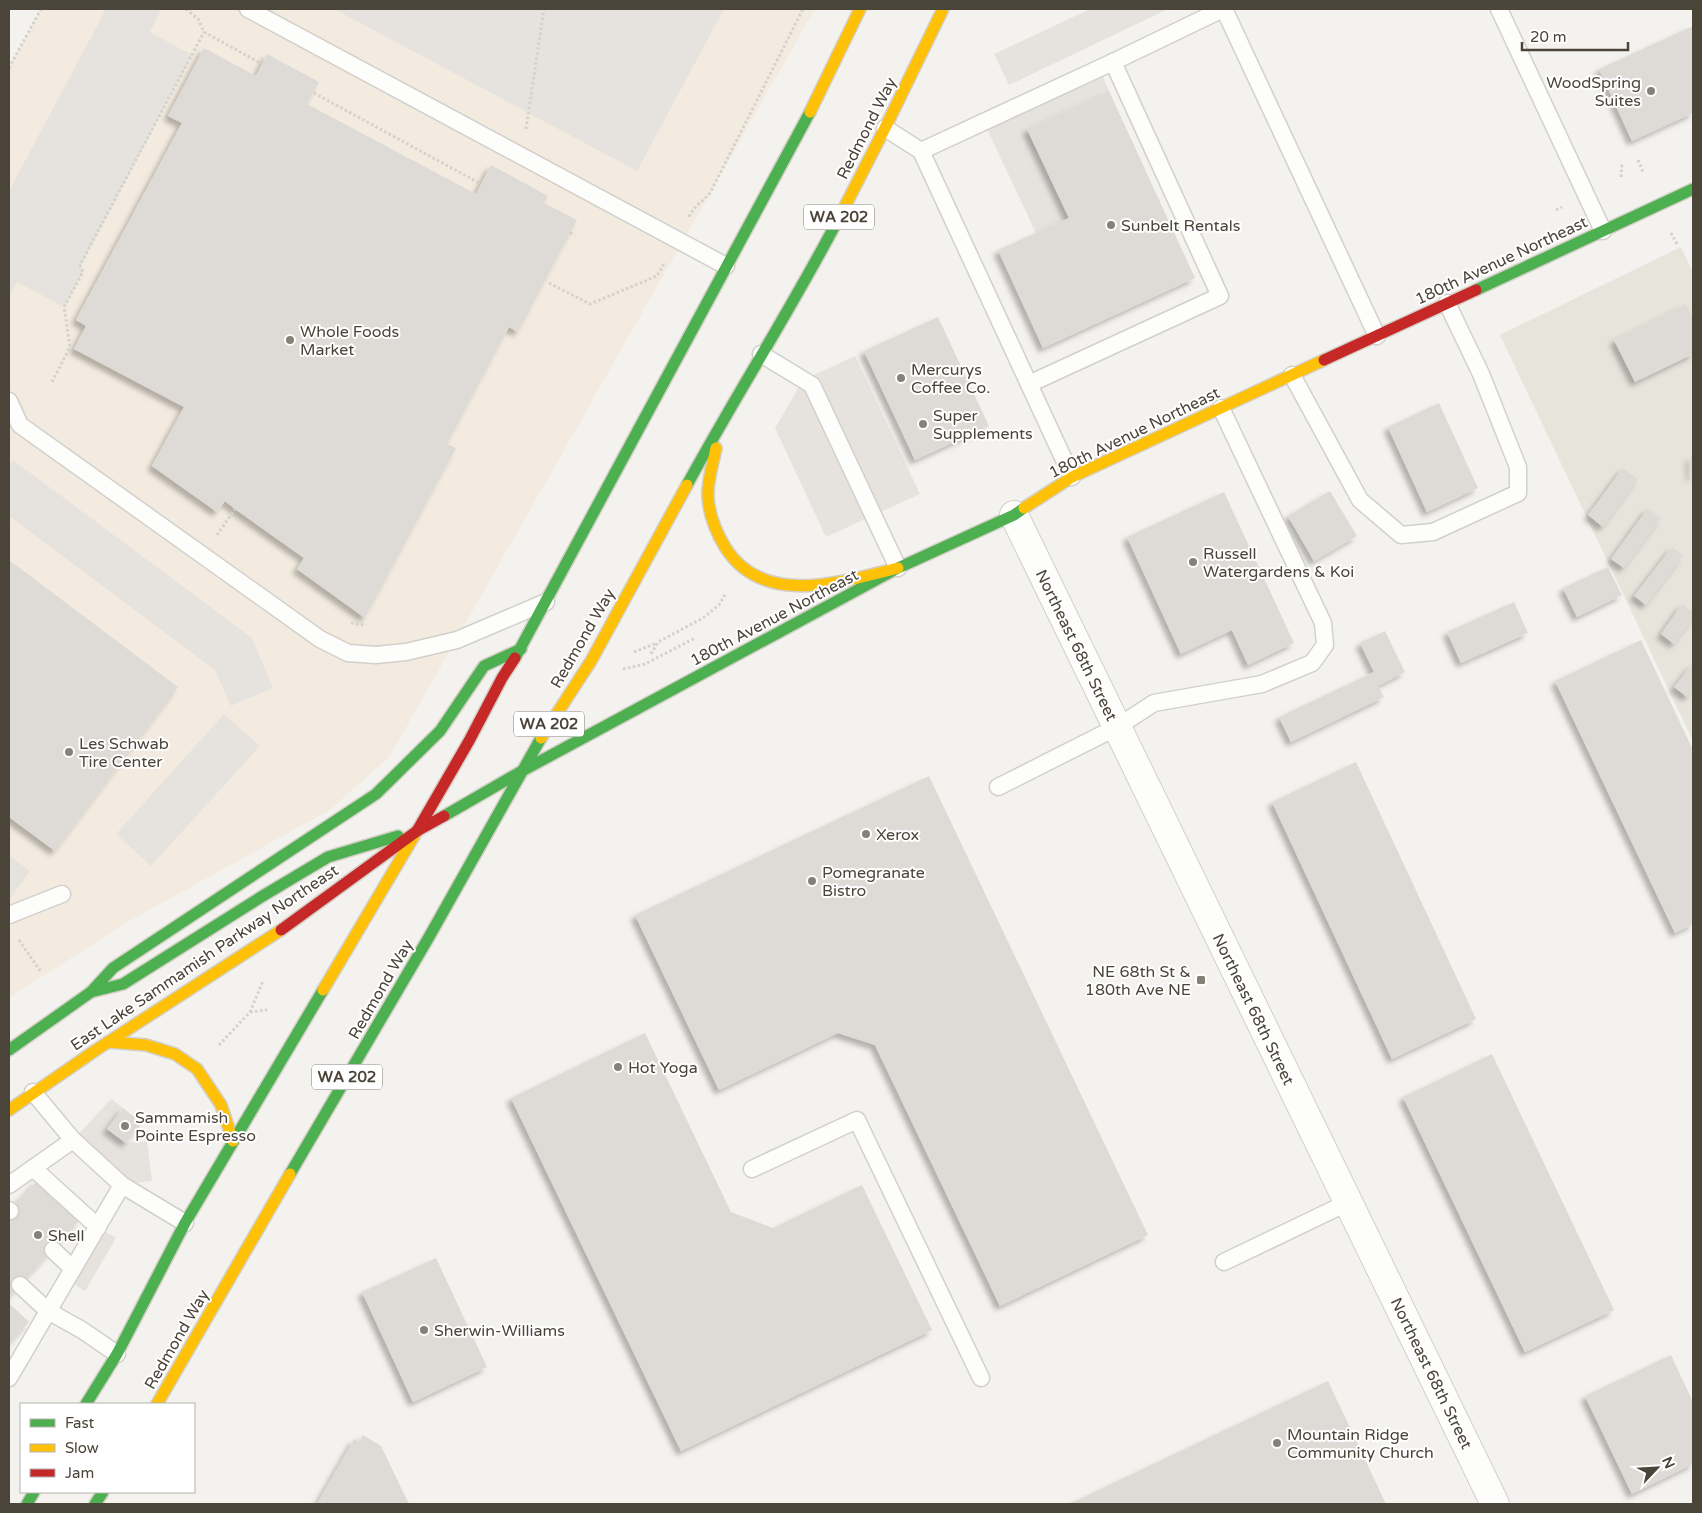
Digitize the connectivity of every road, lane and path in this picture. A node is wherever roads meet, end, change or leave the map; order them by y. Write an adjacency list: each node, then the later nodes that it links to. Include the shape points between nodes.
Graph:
1 (41, 9): 13 (path)
2 (186, 9): 10 (path, via 198,19)
3 (248, 9): 17 (lane)
4 (544, 9): 17 (path)
5 (803, 9): 30 (path, via 710,193 704,202 694,207)
6 (860, 9): 32 (main road, via 798,136)
7 (943, 9): 15 (main road, Redmond Way / WA 202)
8 (1224, 9): 11 (lane); 35 (lane)
9 (1499, 9): 27 (lane)
10 (204, 32): 12 (path); 38 (path, via 80,265 83,272 64,307 70,347)
11 (1113, 62): 16 (lane); 39 (lane, via 1220,296)
12 (262, 64)
13 (9, 68)
14 (314, 92): 22 (path)
15 (885, 128): 16 (lane); 36 (main road, Redmond Way / WA 202)
16 (921, 151): 39 (lane)
17 (523, 156): 30 (lane)
18 (1638, 160): 20 (path)
19 (1622, 163): 21 (path)
20 (1643, 172)
21 (1621, 177)
22 (481, 184)
23 (1693, 189): 27 (main road, 180th Avenue Northeast)
24 (1563, 206): 25 (path)
25 (1556, 210)
26 (1670, 230): 31 (path)
27 (1603, 231): 34 (main road, 180th Avenue Northeast)
28 (570, 233): 29 (path)
29 (575, 235)
30 (677, 239): 32 (lane); 33 (path, via 657,276 590,304)
31 (1676, 244)
32 (726, 266): 49 (main road)
33 (549, 283)
34 (1447, 303): 35 (main road, 180th Avenue Northeast); 37 (lane, via 1482,374 1518,467 1518,493 1433,532 1401,535 1360,500)
35 (1377, 336): 37 (main road, 180th Avenue Northeast)
36 (761, 354): 42 (main road, Redmond Way / WA 202); 47 (lane, via 812,385)
37 (1292, 375): 41 (main road, 180th Avenue Northeast)
38 (52, 382)
39 (1029, 384): 43 (lane)
40 (9, 401): 49 (lane, via 20,425 320,639 348,653 406,652 458,640)
41 (1221, 408): 43 (main road, 180th Avenue Northeast); 56 (lane, via 1323,623 1325,645 1312,663 1262,684 1154,704)
42 (723, 419): 47 (main road, via 708,499 713,523 723,545 735,560 753,574 773,583 798,586 840,582); 57 (main road, Redmond Way / WA 202, via 591,661)
43 (1072, 477): 45 (main road, 180th Avenue Northeast)
44 (235, 509): 46 (path)
45 (1014, 514): 47 (main road, 180th Avenue Northeast); 56 (street, Northeast 68th Street)
46 (215, 538)
47 (898, 568): 57 (main road, 180th Avenue Northeast)
48 (727, 591): 52 (path, via 719,605 703,618)
49 (548, 601): 53 (main road)
50 (348, 622): 51 (path)
51 (367, 626)
52 (658, 642): 54 (path); 55 (path)
53 (521, 648): 59 (main road); 65 (main road, via 484,666 440,731 376,794 114,968)
54 (634, 652)
55 (651, 654)
56 (1116, 727): 58 (lane); 79 (street, Northeast 68th Street)
57 (522, 771): 59 (main road, East Lake Sammamish Parkway Northeast); 91 (main road, Redmond Way / WA 202)
58 (998, 787)
59 (417, 831): 65 (main road, East Lake Sammamish Parkway Northeast, via 328,858 123,984); 68 (main road, East Lake Sammamish Parkway Northeast, via 294,921); 74 (main road)
60 (62, 894): 61 (lane)
61 (9, 915)
62 (14, 936): 63 (path)
63 (41, 972)
64 (264, 977): 67 (path)
65 (92, 992): 70 (main road, East Lake Sammamish Parkway Northeast)
66 (267, 1010): 67 (path)
67 (250, 1012): 69 (path)
68 (108, 1042): 71 (main road, East Lake Sammamish Parkway Northeast); 74 (main road, via 146,1045 175,1054 197,1069 221,1106)
69 (218, 1046)
70 (9, 1050)
71 (33, 1092): 72 (main road, East Lake Sammamish Parkway Northeast); 73 (lane)
72 (9, 1110)
73 (74, 1140): 75 (lane); 78 (lane)
74 (233, 1141): 80 (main road)
75 (33, 1168): 77 (lane); 81 (lane)
76 (752, 1169): 89 (lane, via 857,1120)
77 (9, 1185)
78 (122, 1185): 80 (lane); 81 (lane)
79 (1348, 1202): 83 (lane); 96 (street, Northeast 68th Street)
80 (185, 1223): 87 (main road)
81 (98, 1227): 84 (lane)
82 (53, 1250): 84 (lane)
83 (1224, 1262)
84 (73, 1269): 86 (lane)
85 (20, 1285): 86 (lane)
86 (48, 1311): 87 (lane); 88 (lane)
87 (117, 1354): 90 (main road)
88 (9, 1378)
89 (981, 1378)
90 (87, 1403)
91 (158, 1403)
92 (33, 1493): 94 (main road)
93 (101, 1493): 95 (main road)
94 (27, 1504)
95 (95, 1504)
96 (1495, 1504)

